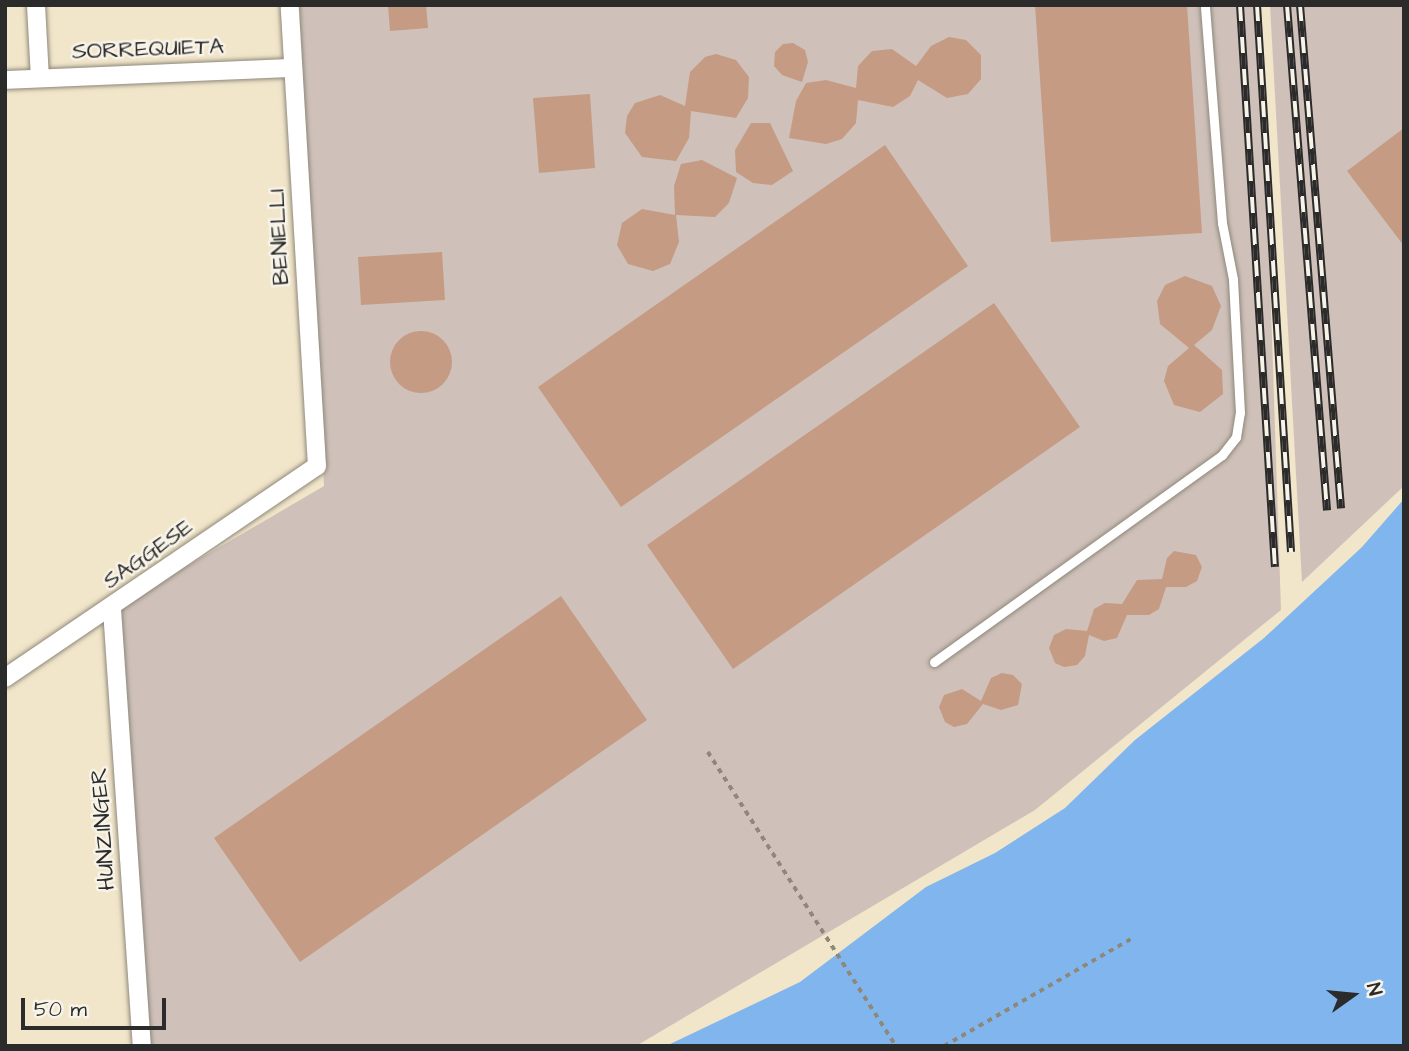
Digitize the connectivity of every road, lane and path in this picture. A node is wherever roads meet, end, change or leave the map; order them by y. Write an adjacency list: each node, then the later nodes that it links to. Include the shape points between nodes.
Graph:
1 (36, 5): 5 (street)
2 (290, 5): 4 (street, BENIELLI)
3 (1205, 5): 9 (lane, via 1222,223 1233,279 1240,413 1236,437 1222,455)
4 (293, 68): 5 (street, SORREQUIETA); 7 (street, BENIELLI)
5 (40, 78): 6 (street, SORREQUIETA)
6 (5, 80)
7 (317, 467): 8 (street, SAGGESE)
8 (112, 610): 10 (street, SAGGESE); 13 (street, HUNZINGER)
9 (934, 662)
10 (5, 678)
11 (708, 752): 14 (path)
12 (1131, 939): 15 (path)
13 (142, 1046)
14 (896, 1046)
15 (944, 1046)

